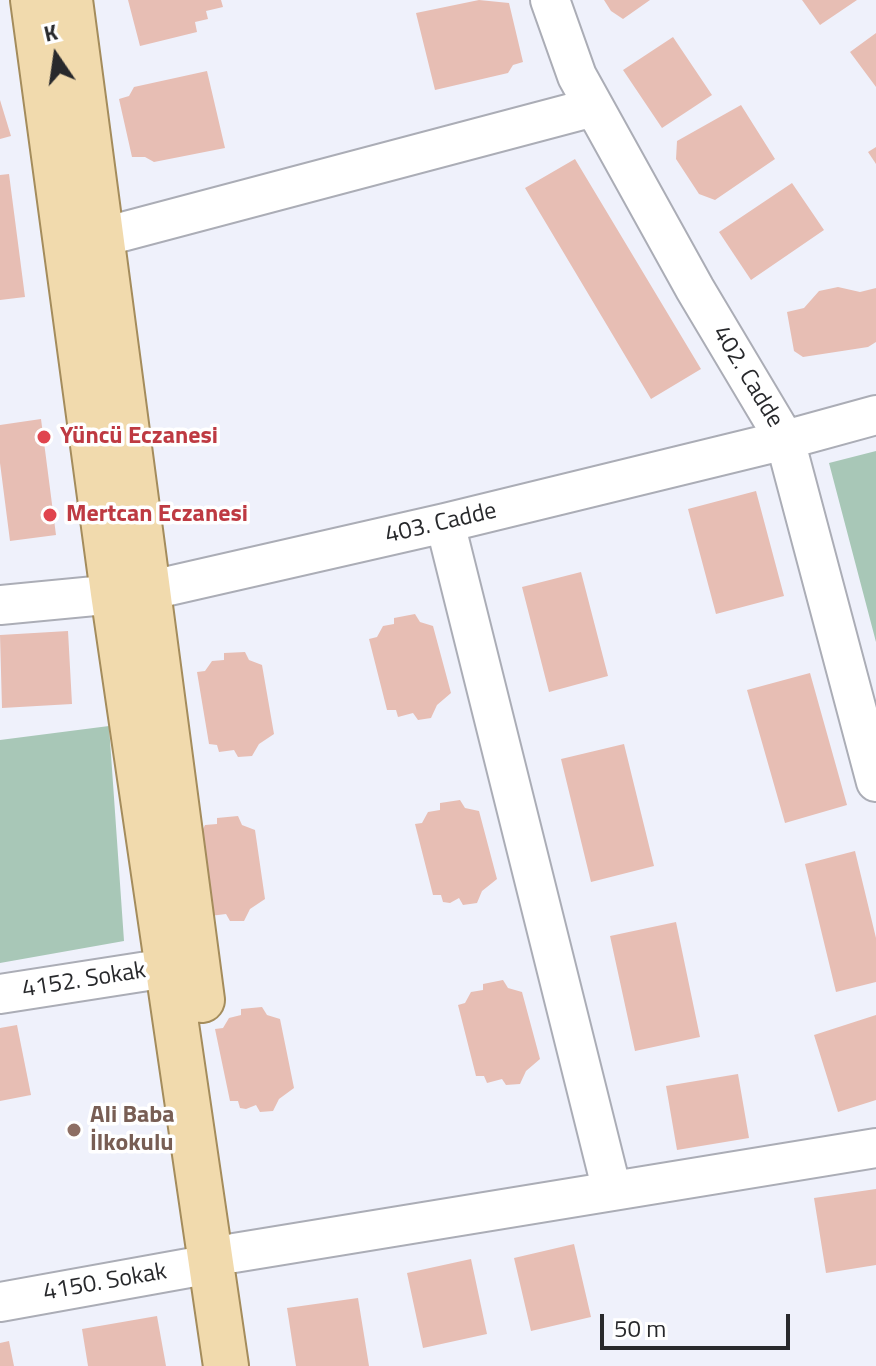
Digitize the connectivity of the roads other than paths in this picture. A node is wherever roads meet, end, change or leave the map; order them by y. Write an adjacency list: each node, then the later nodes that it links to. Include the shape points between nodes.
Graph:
1 (33, 0): 9 (main road)
2 (70, 0): 5 (main road)
3 (550, 0): 4 (street, 402. Cadde)
4 (594, 107): 5 (street); 7 (street, 402. Cadde)
5 (103, 237): 9 (main road)
6 (876, 415): 7 (street, 403. Cadde)
7 (785, 440): 8 (street, 403. Cadde); 11 (street, 402. Cadde)
8 (445, 523): 9 (street, 403. Cadde); 15 (street)
9 (130, 592): 10 (street, 403. Cadde); 12 (main road); 16 (main road, via 185,864)
10 (0, 605)
11 (876, 782)
12 (167, 968): 13 (street, 4152. Sokak); 16 (main road)
13 (0, 994)
14 (876, 1148): 15 (street, 4150. Sokak)
15 (612, 1191): 16 (street, 4150. Sokak)
16 (222, 1258): 17 (street, 4150. Sokak); 18 (main road); 19 (main road)
17 (0, 1302)
18 (226, 1366)
19 (256, 1366)

